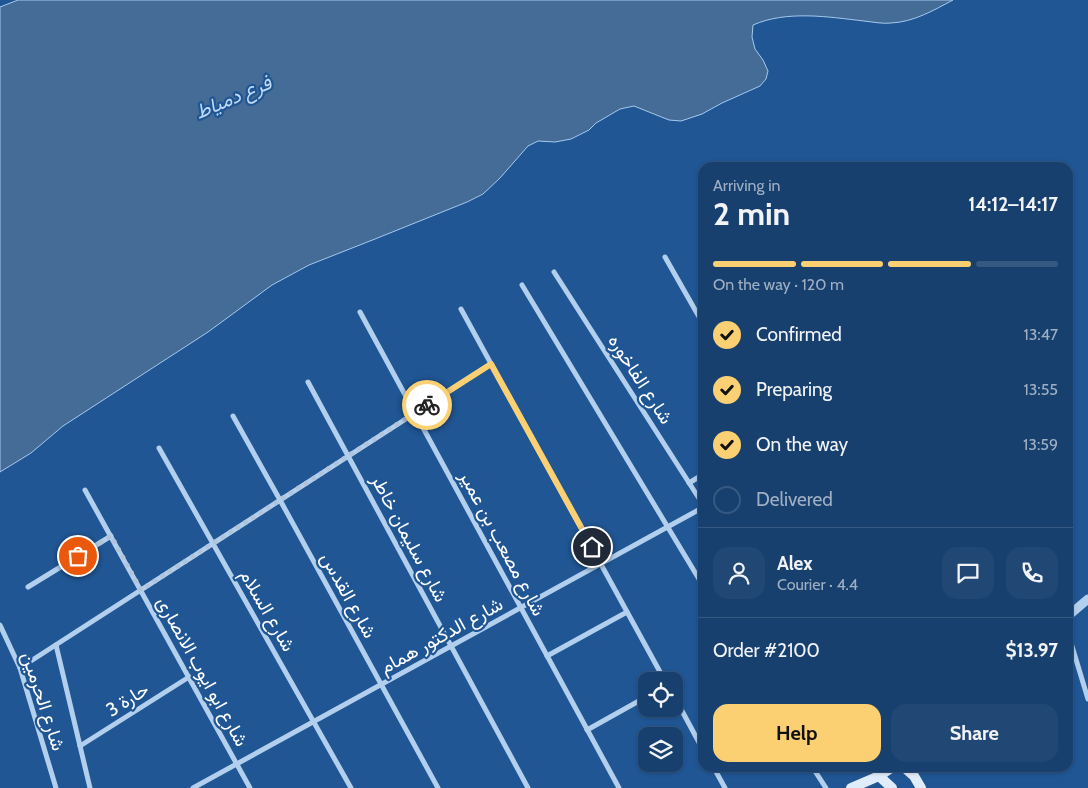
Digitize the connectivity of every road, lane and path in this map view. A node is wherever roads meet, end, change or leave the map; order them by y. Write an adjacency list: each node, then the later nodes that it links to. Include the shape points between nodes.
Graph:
1 (665, 257): 6 (street)
2 (554, 272): 14 (street, شارع الفاخوره)
3 (522, 285): 19 (street)
4 (461, 309): 7 (street)
5 (360, 312): 9 (street, شارع مصعب بن عمير)
6 (698, 315)
7 (491, 364): 9 (street); 22 (street)
8 (308, 382): 12 (street, شارع سليمان خاطر)
9 (415, 413): 12 (street); 27 (street, شارع مصعب بن عمير)
10 (233, 416): 17 (street, شارع القدس)
11 (159, 448): 21 (street, شارع السلام)
12 (348, 456): 17 (street); 32 (street, شارع سليمان خاطر)
13 (698, 477): 14 (street)
14 (689, 483): 16 (street, شارع الفاخوره)
15 (85, 490): 20 (street, شارع ابو ايوب الانصارى)
16 (698, 497)
17 (280, 500): 21 (street); 38 (street, شارع القدس)
18 (698, 510): 19 (street, شارع الدكتور همام)
19 (668, 527): 22 (street, شارع الدكتور همام); 23 (street)
20 (111, 536): 24 (street); 25 (street, شارع ابو ايوب الانصارى)
21 (213, 543): 25 (street); 42 (street, شارع السلام)
22 (601, 564): 27 (street, شارع الدكتور همام); 28 (street)
23 (698, 577)
24 (28, 587)
25 (141, 590): 31 (street); 37 (street, شارع ابو ايوب الانصارى)
26 (1088, 599): 29 (street)
27 (521, 608): 32 (street, شارع الدكتور همام); 34 (street, شارع مصعب بن عمير)
28 (627, 612): 34 (street); 36 (street)
29 (1073, 612)
30 (0, 625): 35 (street, شارع الحرمين)
31 (56, 645): 35 (street); 45 (street)
32 (451, 646): 38 (street, شارع الدكتور همام); 57 (street, شارع سليمان خاطر)
33 (1073, 650): 39 (street)
34 (547, 656): 43 (street, شارع مصعب بن عمير)
35 (20, 668): 51 (street, شارع الحرمين)
36 (660, 672)
37 (189, 677): 45 (street, حارة 3); 46 (street, شارع ابو ايوب الانصارى)
38 (381, 685): 42 (street, شارع الدكتور همام); 56 (street, شارع القدس)
39 (1088, 699)
40 (638, 701): 43 (street)
41 (683, 713): 44 (street)
42 (314, 722): 46 (street, شارع الدكتور همام); 55 (street, شارع السلام)
43 (587, 730): 58 (street, شارع مصعب بن عمير)
44 (698, 741)
45 (80, 746): 52 (street)
46 (237, 764): 53 (street, شارع الدكتور همام); 54 (street, شارع ابو ايوب الانصارى)
47 (716, 772): 59 (street)
48 (816, 772): 60 (street)
49 (876, 772): 61 (main road); 62 (main road)
50 (910, 772): 63 (main road)
51 (56, 788)
52 (90, 788)
53 (193, 788)
54 (250, 788)
55 (350, 788)
56 (438, 788)
57 (528, 788)
58 (619, 788)
59 (725, 788)
60 (826, 788)
61 (851, 788)
62 (892, 788)
63 (922, 788)

